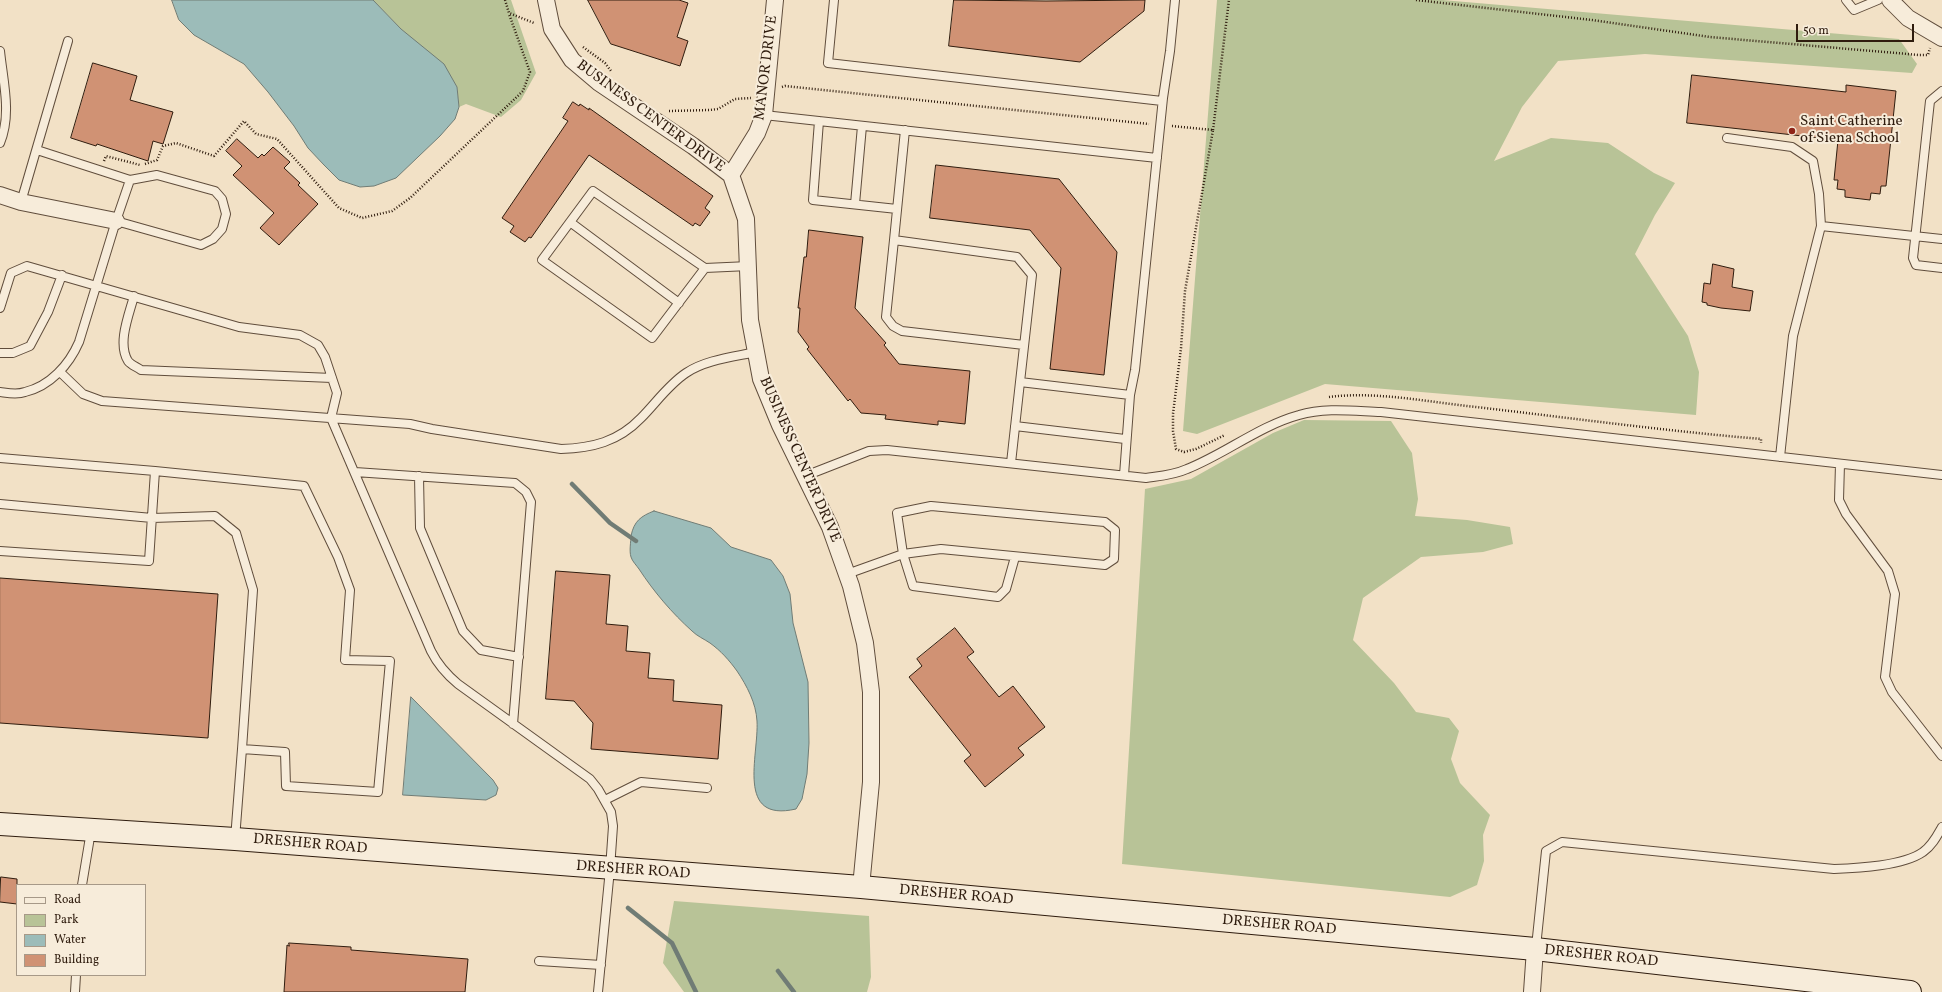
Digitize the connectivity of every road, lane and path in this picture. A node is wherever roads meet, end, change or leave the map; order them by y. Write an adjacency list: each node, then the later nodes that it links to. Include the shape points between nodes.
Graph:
1 (505, 0): 11 (path)
2 (546, 0): 12 (street, BUSINESS CENTER DRIVE)
3 (775, 0): 19 (street, MANOR DRIVE)
4 (834, 0): 20 (lane, via 828,63)
5 (1175, 0): 20 (lane)
6 (1229, 0): 28 (path)
7 (1416, 0): 13 (path, via 1592,20 1710,37 1896,54 1928,55)
8 (1846, 0): 9 (lane, via 1854,10)
9 (1878, 0)
10 (1890, 0): 13 (street, via 1908,18)
11 (509, 14): 12 (path); 33 (path, via 530,72 523,91 410,198 392,210 362,218 339,208 277,139 256,134 244,121 214,156 176,143 163,146 158,160 140,166 106,156)
12 (552, 29): 34 (street, BUSINESS CENTER DRIVE, via 564,51 580,68)
13 (1938, 37)
14 (68, 41): 31 (lane)
15 (579, 44): 17 (path, via 605,63)
16 (0, 50): 23 (lane)
17 (615, 75)
18 (1942, 91): 43 (lane, via 1930,101)
19 (765, 96): 21 (path, via 735,99 710,110); 22 (street, MANOR DRIVE); 25 (path, via 785,86)
20 (1162, 101): 25 (lane)
21 (663, 109)
22 (764, 115): 24 (lane); 34 (street, MANOR DRIVE, via 758,133)
23 (4, 117): 30 (lane, via 5,131)
24 (819, 121): 26 (lane); 38 (lane, via 814,200)
25 (1160, 124): 28 (path); 32 (lane)
26 (862, 126): 27 (lane); 38 (lane)
27 (905, 130): 32 (lane); 39 (lane)
28 (1213, 130): 65 (path, via 1185,291 1173,431 1176,449 1184,452 1196,449)
29 (1727, 138): 42 (lane, via 1792,147 1813,161)
30 (0, 143)
31 (37, 150): 33 (lane); 37 (lane)
32 (1157, 158): 61 (lane, via 1135,370)
33 (100, 170): 35 (lane)
34 (731, 175): 46 (street, BUSINESS CENTER DRIVE, via 746,219)
35 (130, 180): 40 (lane); 40 (lane, via 157,175 215,191 222,199 226,214 222,229 213,239 201,245)
36 (0, 195): 37 (street)
37 (21, 202): 40 (street)
38 (855, 204): 39 (lane)
39 (897, 208): 45 (lane)
40 (116, 221): 50 (lane)
41 (570, 222): 47 (lane, via 593,191); 52 (lane); 52 (lane, via 542,260 652,338)
42 (1821, 226): 43 (lane); 68 (lane, via 1793,336)
43 (1916, 236): 44 (lane); 48 (lane, via 1913,258 1916,265)
44 (1942, 239)
45 (894, 240): 54 (lane, via 1017,257 1032,275); 54 (lane, via 886,317 893,326 902,331)
46 (749, 266): 47 (lane); 55 (street, BUSINESS CENTER DRIVE, via 750,320)
47 (705, 268): 52 (lane)
48 (1942, 268)
49 (62, 275): 50 (lane); 53 (lane, via 27,266 11,273); 56 (lane, via 48,312 30,346 13,353)
50 (97, 285): 51 (lane); 57 (lane, via 79,342 72,357)
51 (134, 296): 58 (lane, via 239,328 300,335 318,345); 58 (lane, via 123,351 129,362 141,370)
52 (679, 302)
53 (0, 308)
54 (1024, 346): 59 (lane)
55 (756, 352): 63 (lane, via 705,364 687,372 620,436 601,444 581,448 561,449 410,424); 77 (street, BUSINESS CENTER DRIVE, via 763,385)
56 (0, 353)
57 (60, 372): 60 (lane, via 46,383 25,393); 63 (lane, via 83,394 102,401)
58 (332, 378): 63 (lane, via 337,393)
59 (1020, 382): 61 (lane); 64 (lane)
60 (0, 392)
61 (1130, 395): 66 (lane)
62 (1327, 397): 67 (path, via 1376,396 1679,432 1761,439)
63 (331, 418): 73 (lane)
64 (1015, 426): 66 (lane); 70 (lane)
65 (1228, 433)
66 (1125, 439): 74 (lane)
67 (1760, 455): 68 (lane); 74 (lane, via 1381,412 1320,411 1299,414 1279,422 1187,469 1146,478)
68 (1780, 457): 71 (lane)
69 (0, 458): 72 (lane)
70 (1012, 464): 74 (lane); 77 (lane, via 869,450)
71 (1840, 464): 75 (lane); 87 (lane, via 1838,491 1842,507 1884,564 1894,587 1885,677 1892,692)
72 (155, 471): 79 (lane); 86 (lane, via 304,486 338,557 350,590 344,660 390,661 378,792 286,786 285,752)
73 (355, 472): 76 (lane); 85 (lane, via 430,651 445,674)
74 (1124, 475)
75 (1942, 475)
76 (419, 476): 84 (lane, via 420,528 462,630 481,650); 84 (lane, via 515,483 526,492 531,502)
77 (805, 476): 83 (street, BUSINESS CENTER DRIVE, via 830,527)
78 (0, 504): 79 (lane)
79 (152, 518): 80 (lane, via 149,561); 86 (lane, via 215,516 236,533 253,590)
80 (0, 551)
81 (903, 554): 82 (lane, via 941,549); 82 (lane, via 913,586 998,597 1006,589); 82 (lane, via 897,513 931,506 1105,522 1115,530 1114,559 1105,565); 83 (lane)
82 (1015, 557)
83 (847, 574): 96 (street, BUSINESS CENTER DRIVE, via 865,643 870,692 871,782)
84 (519, 657): 85 (lane)
85 (513, 724): 89 (lane, via 590,779)
86 (242, 749): 93 (lane)
87 (1942, 756)
88 (707, 788): 89 (lane, via 641,782)
89 (605, 800): 94 (lane, via 611,812 613,826)
90 (0, 824): 92 (main road, DRESHER ROAD)
91 (1942, 827): 97 (lane, via 1930,845 1913,857 1849,869 1562,842 1546,851)
92 (91, 830): 93 (main road, DRESHER ROAD); 95 (lane)
93 (235, 839): 94 (main road, DRESHER ROAD)
94 (610, 869): 96 (main road, DRESHER ROAD); 99 (lane)
95 (82, 884)
96 (860, 887): 97 (main road, DRESHER ROAD)
97 (1536, 949): 103 (street); 104 (main road, DRESHER ROAD)
98 (539, 960): 99 (lane)
99 (601, 965): 102 (lane)
100 (76, 976): 101 (lane)
101 (75, 992)
102 (598, 992)
103 (1532, 992)
104 (1910, 992)

